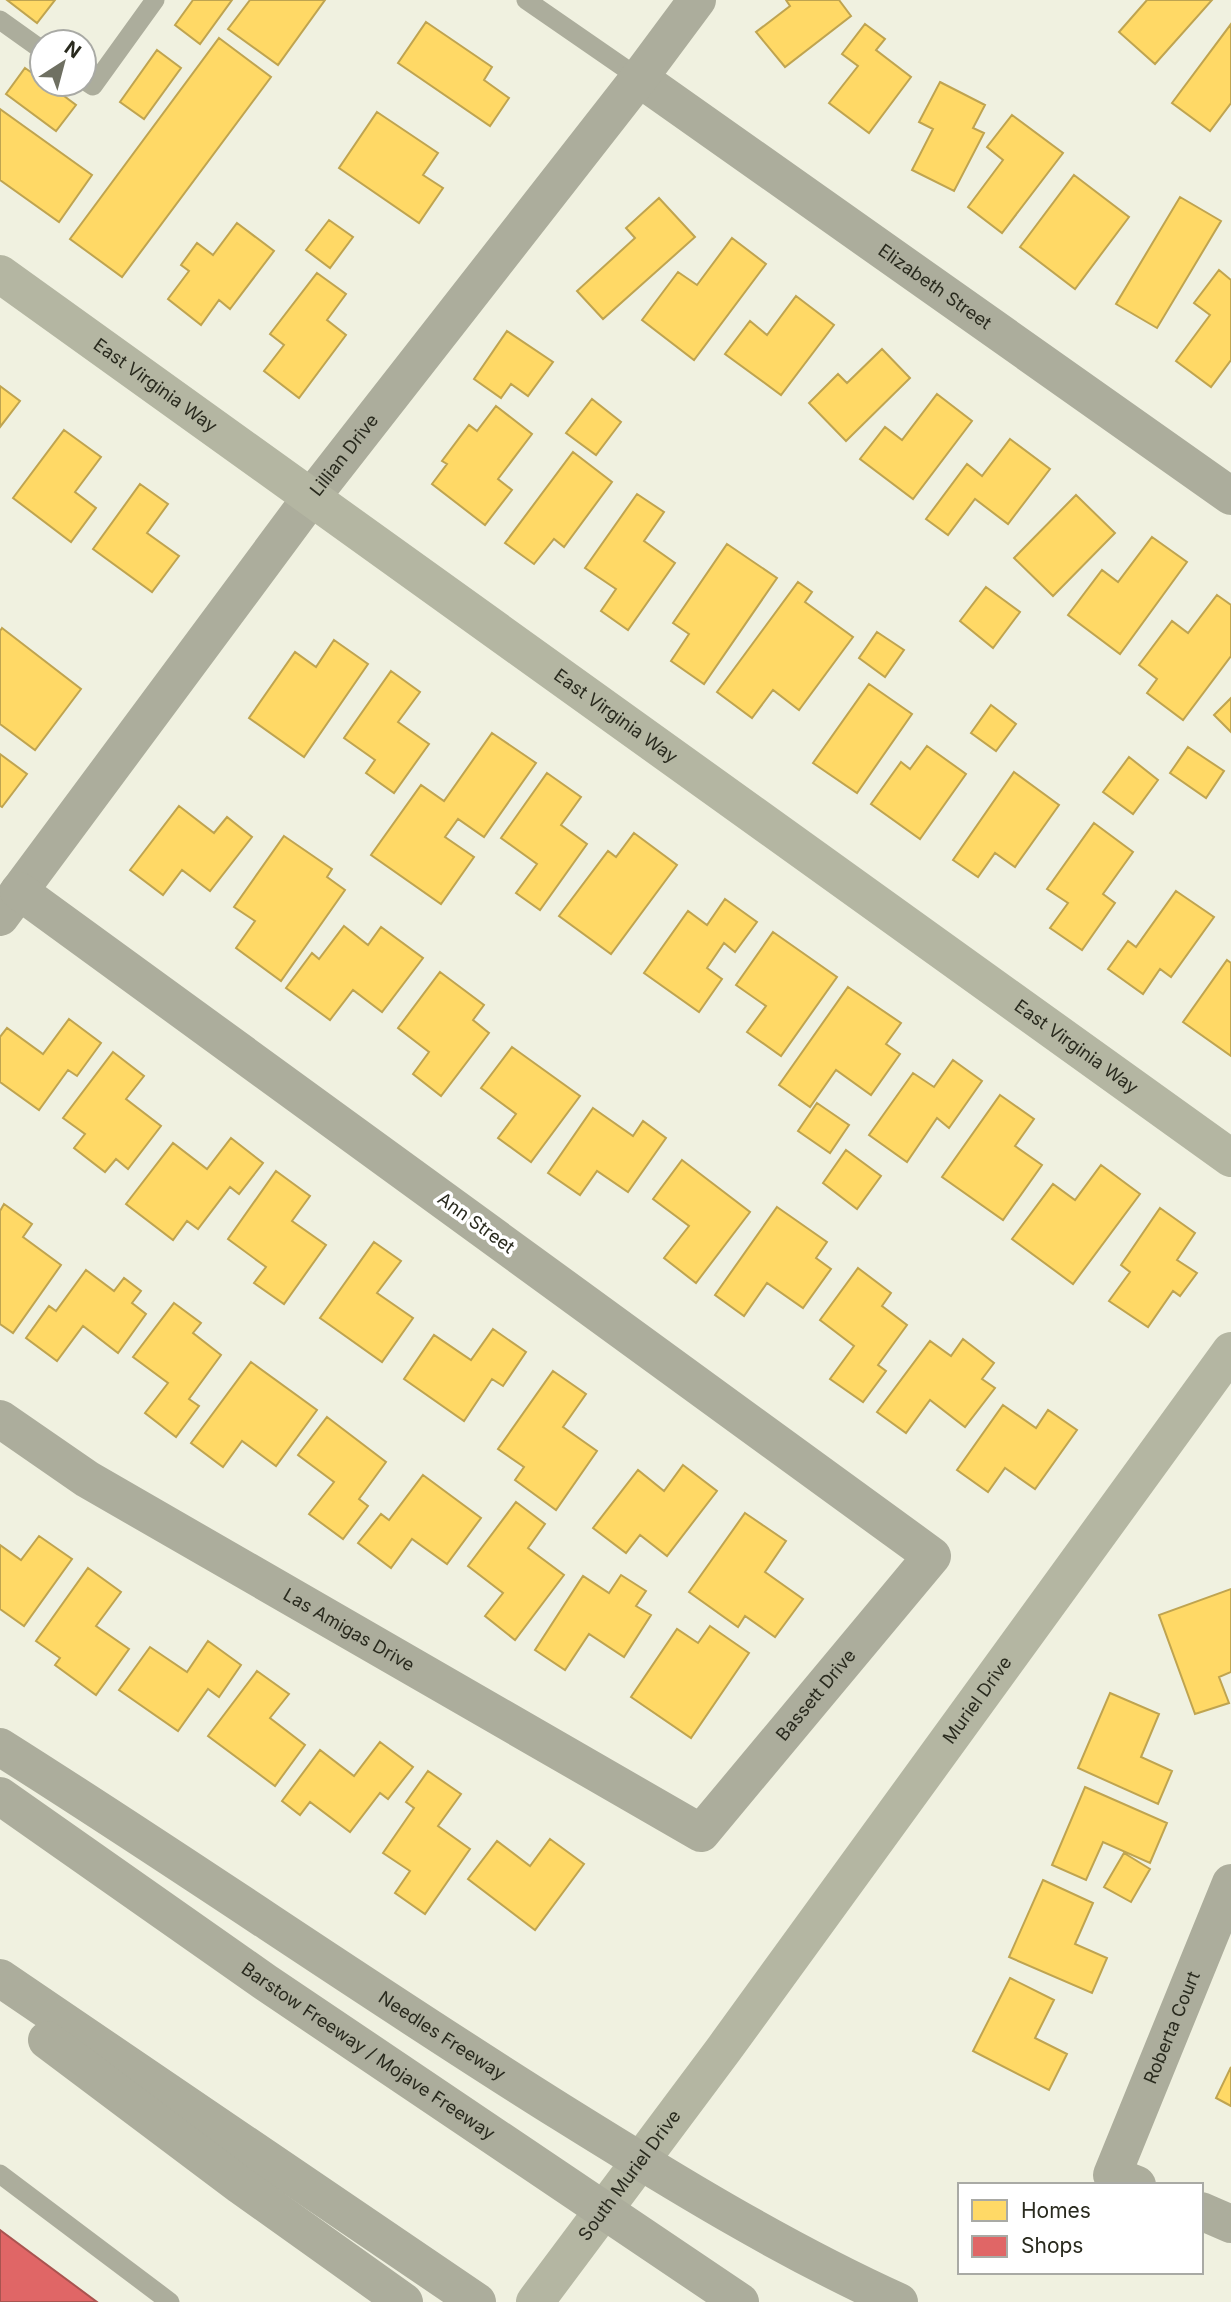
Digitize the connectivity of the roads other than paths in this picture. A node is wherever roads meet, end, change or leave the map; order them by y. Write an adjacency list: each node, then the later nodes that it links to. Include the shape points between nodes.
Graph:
1 (155, 0): 7 (lane)
2 (526, 0): 6 (lane)
3 (697, 0): 6 (main road, Lillian Drive)
4 (0, 20): 5 (lane)
5 (28, 40)
6 (639, 78): 9 (main road, Elizabeth Street); 10 (main road, Lillian Drive)
7 (98, 79)
8 (0, 274): 10 (street, East Virginia Way)
9 (1231, 496)
10 (310, 499): 11 (main road, Lillian Drive); 12 (street, East Virginia Way)
11 (10, 904): 15 (main road, Ann Street)
12 (1231, 1158)
13 (1231, 1352): 22 (street, Muriel Drive)
14 (0, 1419): 18 (main road, Las Amigas Drive, via 87,1479)
15 (932, 1556): 18 (main road, Bassett Drive)
16 (0, 1748): 32 (main road, Needles Freeway, via 605,2140 715,2205)
17 (0, 1796): 31 (main road, Barstow Freeway / Mojave Freeway, via 299,2005)
18 (701, 1833)
19 (1231, 1883): 24 (main road, Roberta Court)
20 (0, 1978): 29 (main road)
21 (0, 2005): 28 (main road)
22 (724, 2049): 30 (street, South Muriel Drive)
23 (0, 2174): 27 (lane)
24 (1125, 2180)
25 (1203, 2212): 26 (main road)
26 (1231, 2224)
27 (170, 2302)
28 (404, 2302)
29 (477, 2302)
30 (535, 2302)
31 (740, 2302)
32 (899, 2302)

